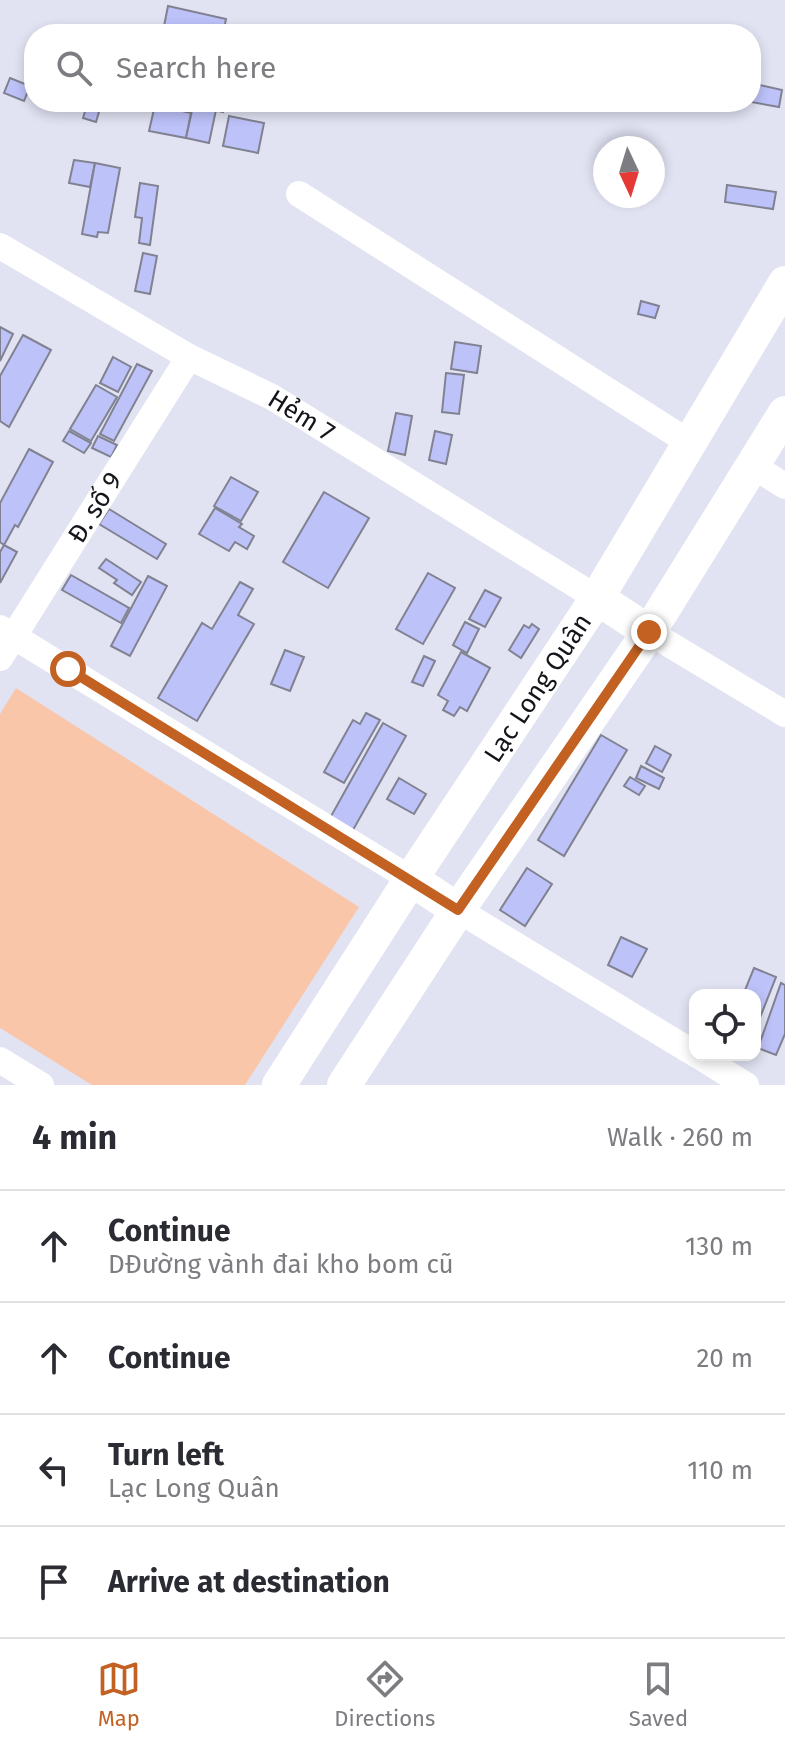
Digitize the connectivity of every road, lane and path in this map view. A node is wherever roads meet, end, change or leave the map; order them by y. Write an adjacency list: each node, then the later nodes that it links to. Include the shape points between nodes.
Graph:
1 (299, 194): 6 (street)
2 (0, 246): 4 (street, Hẻm 7)
3 (785, 283): 6 (main road, Lạc Long Quân)
4 (189, 357): 9 (street, Hẻm 7, via 272,397); 11 (street, Đ. số 9)
5 (785, 413): 7 (main road)
6 (690, 443): 9 (main road, Lạc Long Quân)
7 (753, 466): 8 (street); 10 (main road)
8 (785, 486)
9 (597, 598): 10 (main road); 13 (main road, Lạc Long Quân)
10 (649, 632): 12 (street); 14 (main road)
11 (5, 641): 13 (street)
12 (785, 714)
13 (411, 879): 14 (main road); 19 (main road, Lạc Long Quân)
14 (458, 910): 15 (street); 20 (main road)
15 (689, 1050)
16 (0, 1060): 18 (street)
17 (707, 1061): 21 (street)
18 (41, 1085)
19 (279, 1085)
20 (344, 1085)
21 (746, 1085)

